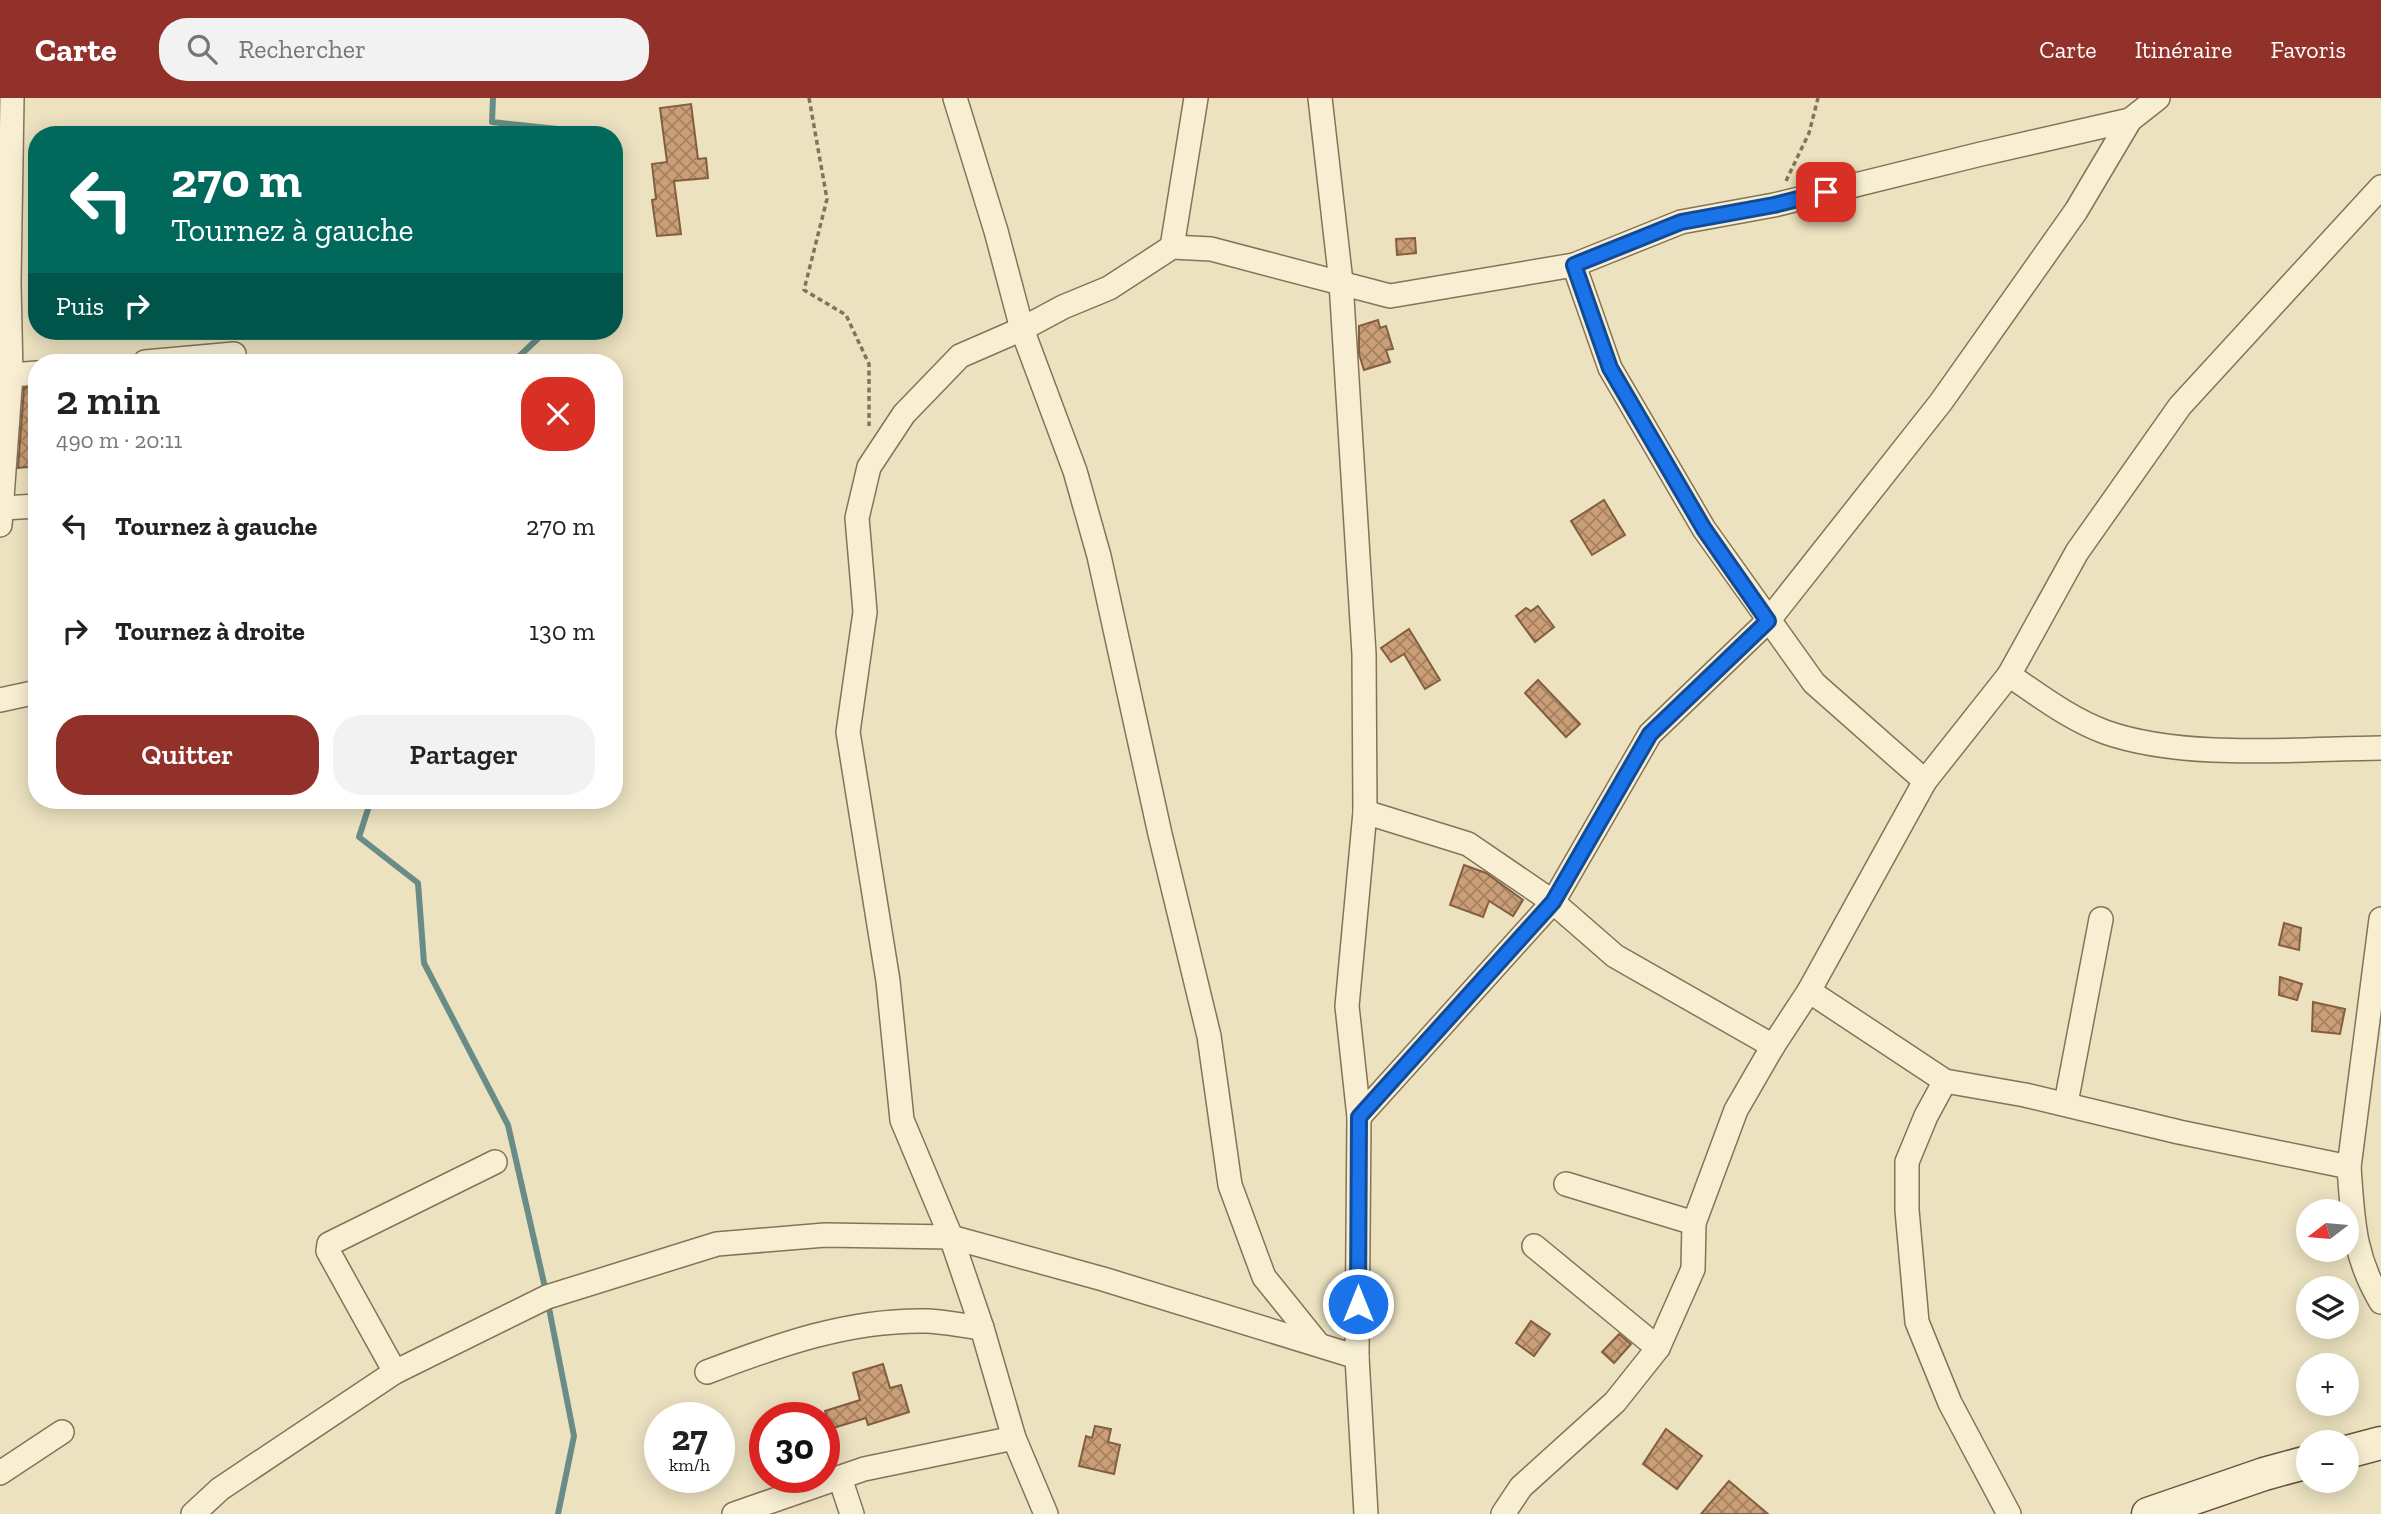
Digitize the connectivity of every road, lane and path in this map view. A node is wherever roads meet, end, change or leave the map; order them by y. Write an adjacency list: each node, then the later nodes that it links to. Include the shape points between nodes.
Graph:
1 (12, 98): 16 (street)
2 (809, 98): 17 (path, via 827,199 804,290 846,315 869,364)
3 (955, 98): 14 (street)
4 (1196, 98): 11 (street)
5 (1320, 98): 13 (street)
6 (1818, 98): 10 (path, via 1809,132)
7 (2158, 98): 8 (street)
8 (2130, 120): 10 (street); 20 (street, via 2076,211 1941,402)
9 (2381, 187): 21 (street, via 2180,406 2077,552)
10 (1774, 205): 12 (street, via 1681,222)
11 (1172, 247): 13 (street, via 1211,249); 14 (street, via 1109,288)
12 (1574, 265): 13 (street, via 1390,296); 20 (street, via 1610,368 1704,529)
13 (1342, 282): 26 (street, via 1364,654)
14 (1022, 329): 39 (street, via 960,356 904,414 869,467 857,518 865,612 848,732 888,981 902,1120); 43 (street, via 1074,471 1099,556 1209,1036 1230,1185 1264,1277)
15 (28, 374): 16 (street)
16 (11, 375): 19 (street)
17 (869, 428)
18 (28, 508): 19 (street)
19 (1, 516)
20 (1768, 621): 25 (street, via 1814,683); 27 (street, via 1650,734)
21 (2009, 675): 24 (street, via 2063,712 2104,732 2149,744 2232,750); 25 (street)
22 (28, 694): 23 (street)
23 (0, 700)
24 (2381, 748)
25 (1924, 781): 30 (street)
26 (1364, 812): 27 (street, via 1468,844); 34 (street, via 1347,1006)
27 (1553, 902): 31 (street, via 1615,956); 34 (street)
28 (2101, 919): 33 (street)
29 (2381, 919): 36 (street)
30 (1809, 991): 31 (street); 32 (street)
31 (1773, 1046): 38 (street, via 1736,1110)
32 (1945, 1081): 33 (street); 61 (street, via 1907,1162 1917,1322 1950,1403)
33 (2066, 1104): 36 (street)
34 (1359, 1117): 45 (street)
35 (495, 1162): 47 (street, via 329,1244 328,1251)
36 (2349, 1167): 41 (street, via 2355,1241)
37 (1566, 1184): 38 (street)
38 (1694, 1223): 44 (street, via 1693,1269)
39 (951, 1237): 42 (street); 43 (street); 47 (street, via 825,1235 717,1244 547,1297)
40 (1534, 1246): 44 (street)
41 (2381, 1302)
42 (982, 1328): 46 (street, via 929,1321 833,1330); 49 (street)
43 (1318, 1344): 45 (street)
44 (1658, 1348): 60 (street, via 1615,1402 1521,1487)
45 (1357, 1357): 59 (street)
46 (707, 1372)
47 (395, 1373): 55 (street, via 220,1489)
48 (62, 1432): 53 (street)
49 (1014, 1438): 54 (street, via 864,1469); 58 (street)
50 (2381, 1443): 51 (main road)
51 (2359, 1449)
52 (2296, 1465): 62 (main road)
53 (0, 1473)
54 (841, 1478): 56 (street); 57 (street)
55 (193, 1514)
56 (734, 1514)
57 (852, 1514)
58 (1046, 1514)
59 (1366, 1514)
60 (1503, 1514)
61 (2009, 1514)
62 (2148, 1514)

